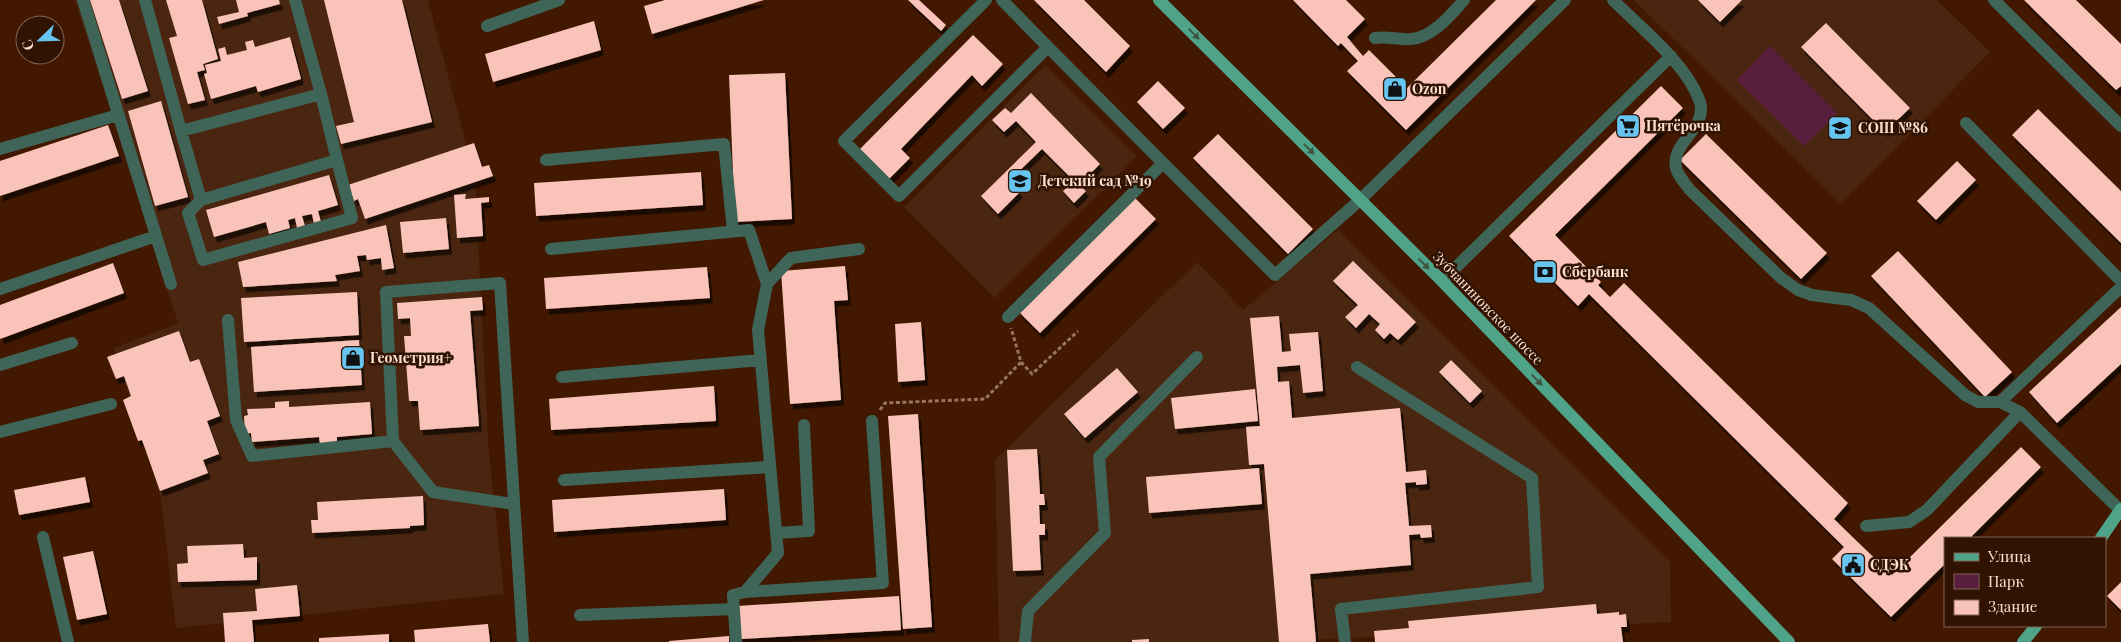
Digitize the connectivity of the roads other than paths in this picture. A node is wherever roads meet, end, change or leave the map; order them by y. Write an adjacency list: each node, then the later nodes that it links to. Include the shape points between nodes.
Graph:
1 (83, 0): 17 (lane)
2 (145, 0): 20 (lane)
3 (295, 0): 16 (lane)
4 (560, 0): 12 (lane)
5 (986, 0): 14 (lane, via 844,141 899,196)
6 (1002, 0): 14 (lane)
7 (1159, 0): 26 (main road, Зубчаниновское шоссе, one-way to 26)
8 (1464, 0): 13 (lane, via 1449,18 1426,35 1412,39)
9 (1565, 0): 26 (lane)
10 (1613, 0): 15 (lane)
11 (1994, 0): 19 (lane)
12 (487, 26)
13 (1375, 38)
14 (1048, 47): 24 (lane)
15 (1671, 56): 31 (lane); 45 (lane, via 1700,102 1701,113 1677,152 1675,166 1690,190 1780,277 1798,290 1851,300 1869,308 1965,395 1978,402)
16 (321, 94): 20 (lane); 22 (lane)
17 (118, 114): 21 (lane); 28 (lane)
18 (1966, 123): 32 (lane)
19 (2121, 126)
20 (180, 131): 25 (lane)
21 (0, 149)
22 (337, 160): 25 (lane); 25 (lane, via 352,218 203,260 188,213)
23 (546, 160): 27 (lane, via 724,144)
24 (1163, 163): 26 (lane, via 1275,275); 37 (lane)
25 (200, 200)
26 (1360, 200): 31 (main road, Зубчаниновское шоссе, one-way to 31)
27 (733, 231): 29 (lane); 34 (lane, via 749,230)
28 (156, 236): 33 (lane); 36 (lane)
29 (551, 249)
30 (859, 249): 34 (lane, via 792,258)
31 (1442, 281): 69 (main road, Зубчаниновское шоссе, one-way to 69)
32 (2121, 281)
33 (171, 284)
34 (767, 284): 41 (lane, via 758,330)
35 (2121, 287): 45 (lane)
36 (0, 288)
37 (1008, 317)
38 (228, 320): 51 (lane, via 236,420 252,456)
39 (72, 343): 42 (lane)
40 (1197, 357): 67 (lane, via 1099,457 1105,533 1028,611)
41 (761, 360): 44 (lane); 52 (lane)
42 (0, 365)
43 (1356, 367): 68 (lane, via 1532,478 1538,588 1341,609)
44 (562, 377)
45 (2000, 402): 47 (lane)
46 (112, 404): 50 (lane)
47 (2020, 412): 55 (lane); 56 (lane, via 1927,510 1909,522)
48 (872, 421): 60 (lane, via 883,583)
49 (804, 425): 57 (lane, via 809,531)
50 (0, 432)
51 (393, 441): 54 (lane, via 433,492); 54 (lane, via 386,292 500,283)
52 (770, 467): 53 (lane); 57 (lane)
53 (564, 480)
54 (513, 504): 65 (lane)
55 (2121, 510): 59 (main road)
56 (1866, 526)
57 (776, 533): 60 (lane, via 778,553)
58 (43, 537): 64 (lane)
59 (2101, 537)
60 (745, 592): 61 (lane, via 733,595)
61 (734, 609): 62 (lane); 66 (lane)
62 (580, 615)
63 (2035, 627): 70 (main road)
64 (68, 642)
65 (522, 642)
66 (736, 642)
67 (1025, 642)
68 (1345, 642)
69 (1789, 642)
70 (2023, 642)

